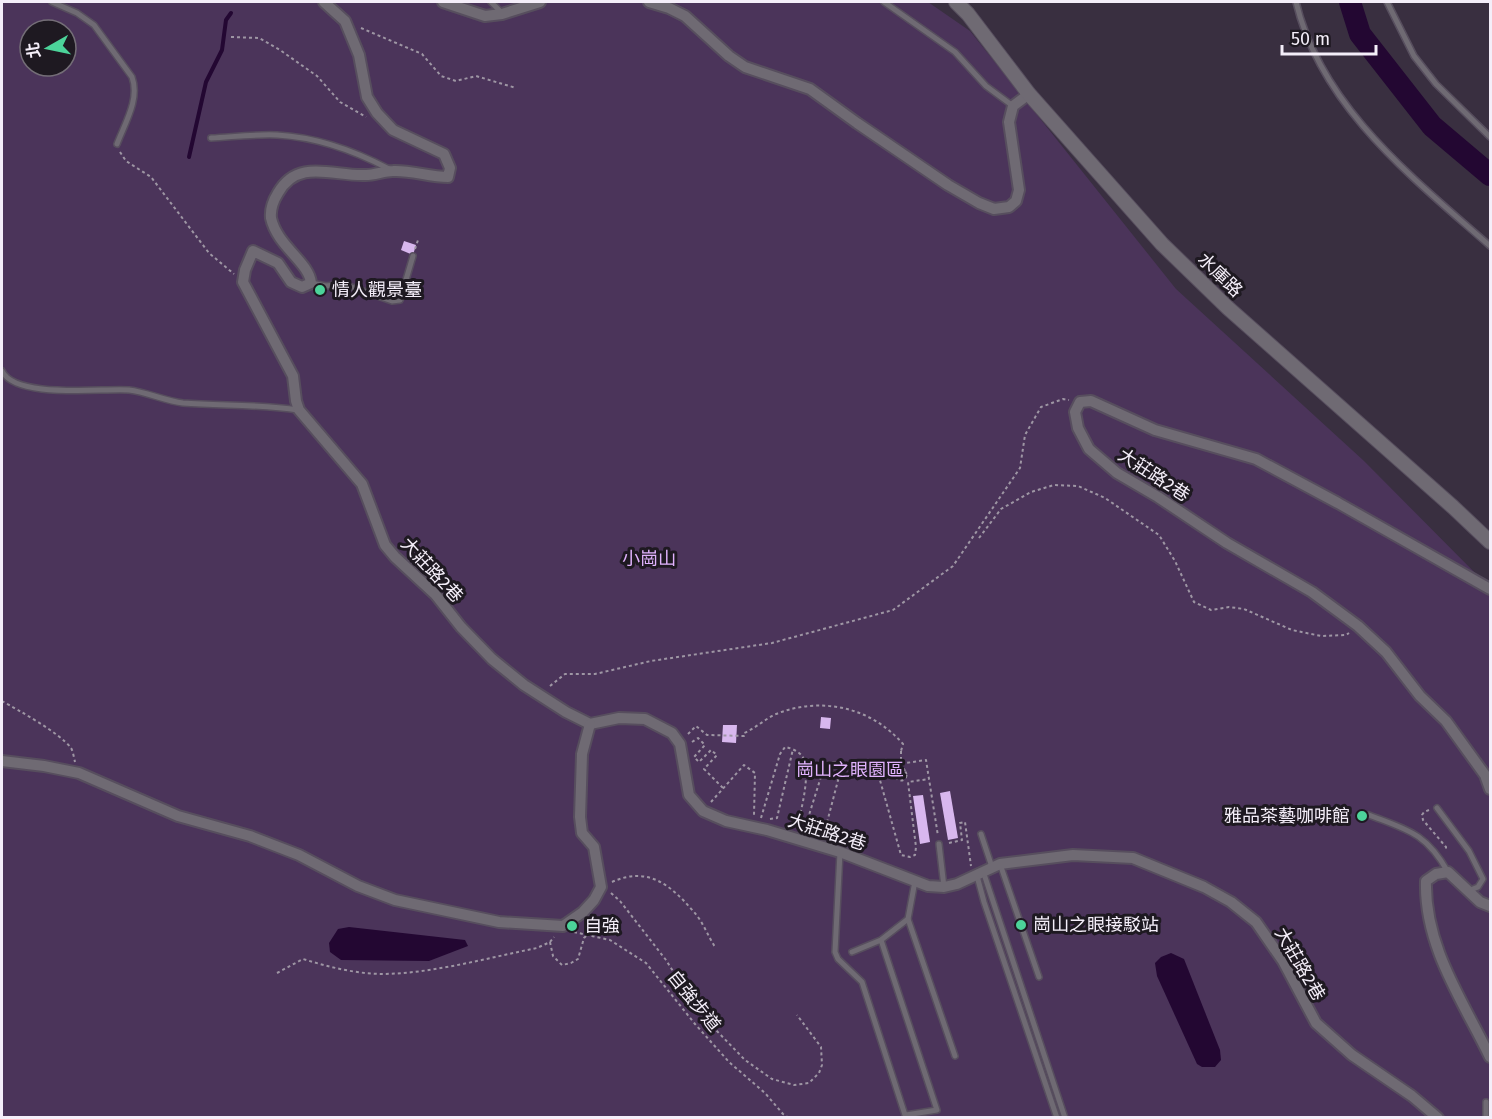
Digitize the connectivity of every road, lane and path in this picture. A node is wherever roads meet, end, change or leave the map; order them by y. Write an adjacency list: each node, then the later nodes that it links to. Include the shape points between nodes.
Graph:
1 (52, 2): 20 (lane, via 94,25 132,77 134,95)
2 (324, 2): 12 (street)
3 (443, 2): 11 (street, via 485,16)
4 (491, 2): 11 (lane)
5 (540, 2): 11 (street)
6 (649, 2): 16 (street, via 685,16 745,67 810,89 948,185 994,208 1009,207 1019,190 1009,122)
7 (884, 2): 16 (lane, via 955,52 987,86)
8 (956, 2): 15 (street, 水庫路)
9 (1296, 2): 22 (lane, via 1327,77 1353,113 1395,163)
10 (1387, 2): 18 (lane, via 1413,56)
11 (502, 14)
12 (345, 21): 14 (path, via 422,54 441,76 456,81 476,76); 21 (street, via 359,55 367,97 377,113 393,130 444,154 450,168 447,177)
13 (231, 37): 17 (path, via 259,38 280,50 317,76 340,102)
14 (516, 88)
15 (1029, 94): 16 (street); 30 (street, 水庫路, via 1162,244)
16 (1013, 106)
17 (373, 120)
18 (1491, 137)
19 (211, 138): 21 (lane, via 276,135 305,139 368,158)
20 (117, 144): 24 (path, via 126,161 151,177 209,253)
21 (393, 171): 25 (street, via 365,175 314,170 295,176 280,188 271,204 275,231 305,267)
22 (1491, 246)
23 (413, 256): 25 (lane, via 400,300 392,301 343,284)
24 (243, 282): 25 (street, via 253,251 278,263 291,282 302,287); 28 (street, via 292,376)
25 (311, 284)
26 (2, 370): 28 (lane, via 12,382 34,387 130,390 180,403)
27 (1080, 402): 31 (street, 大莊路2巷, via 1091,401 1155,429 1256,459); 32 (street, 大莊路2巷, via 1075,412 1089,450 1227,543 1312,592); 33 (path, via 1063,399 1041,407 1025,435 1020,468 953,566 893,610 772,643 651,661 595,674 565,674)
28 (298, 410): 33 (street, 大莊路2巷, via 362,484 385,544 395,557 435,594 492,658)
29 (979, 538): 32 (path, via 1000,509 1031,492 1054,485 1078,486 1105,498 1159,535 1194,602 1211,610 1244,609 1292,630 1321,636 1346,635)
30 (1491, 542)
31 (1491, 589)
32 (1358, 626): 44 (street, 大莊路2巷, via 1386,651 1420,696 1446,721)
33 (539, 695): 35 (street, 大莊路2巷)
34 (2, 701): 41 (path, via 71,748)
35 (590, 724): 46 (street, via 645,718 672,733 680,744 689,795); 58 (street, via 582,754 580,818 582,833 594,847)
36 (793, 749): 43 (path, via 785,747 780,754 762,818 754,815 755,773 744,765); 48 (path, via 777,818 770,818); 49 (path, via 805,763 805,792)
37 (2, 761): 41 (street)
38 (842, 765): 42 (path, via 876,766 901,855 905,857 915,855 916,847 908,782); 50 (path, via 825,764); 53 (path)
39 (899, 770): 40 (path); 40 (path, via 895,775 899,780 905,779); 42 (path, via 906,762 926,760)
40 (905, 771): 43 (path, bridge, via 901,763 903,744 863,713 829,705 805,706 779,713 744,736 707,735 696,726 686,737 692,743 698,738 705,745 694,756 699,762 711,750 717,755 704,769)
41 (79, 773): 63 (street, via 178,816 299,855 394,900 499,922)
42 (929, 779): 52 (path)
43 (723, 788): 46 (path)
44 (1491, 789)
45 (1437, 808): 55 (path, via 1422,815 1446,847); 60 (lane, via 1469,851 1483,879 1478,887)
46 (703, 811): 48 (street, 大莊路2巷, via 726,821)
47 (1369, 815): 55 (lane, via 1425,840)
48 (767, 830): 53 (street, 大莊路2巷)
49 (796, 831)
50 (801, 834)
51 (981, 834): 56 (lane)
52 (939, 844): 56 (path, via 962,840 960,823 965,822); 59 (lane)
53 (821, 845): 54 (street, 大莊路2巷)
54 (840, 852): 57 (street, 大莊路2巷); 75 (lane, via 835,952 862,982)
55 (1445, 867): 60 (street); 73 (street, via 1426,880 1430,917 1451,985)
56 (985, 870): 59 (street, 大莊路2巷); 70 (lane); 77 (lane, via 984,902); 78 (lane); 79 (street, 大莊路2巷, via 1073,855 1133,858 1204,886 1256,922 1283,961 1316,1023 1352,1055)
57 (915, 881): 59 (street, 大莊路2巷); 62 (lane)
58 (601, 886): 63 (street, via 583,912); 67 (path, via 636,874 646,875 667,887 695,912); 71 (path, via 620,900 694,1003 745,1060 772,1079 794,1085 809,1083 822,1065 820,1047)
59 (945, 887)
60 (1468, 891): 61 (street)
61 (1491, 906)
62 (908, 919): 65 (lane); 72 (lane)
63 (563, 926): 64 (path, 自強步道, via 571,932); 66 (path)
64 (588, 934): 66 (path, via 578,959 562,965); 76 (path, 自強步道, via 610,940 646,963 729,1062)
65 (881, 940): 68 (lane); 75 (lane, via 937,1110)
66 (550, 942): 69 (path, via 537,948 425,970 382,974 333,968 303,959)
67 (715, 948)
68 (852, 952)
69 (277, 973)
70 (1039, 977)
71 (797, 1015)
72 (955, 1056)
73 (1491, 1057)
74 (1486, 1102): 80 (lane)
75 (906, 1116)
76 (789, 1118)
77 (1057, 1118)
78 (1065, 1118)
79 (1438, 1118)
80 (1486, 1118)

